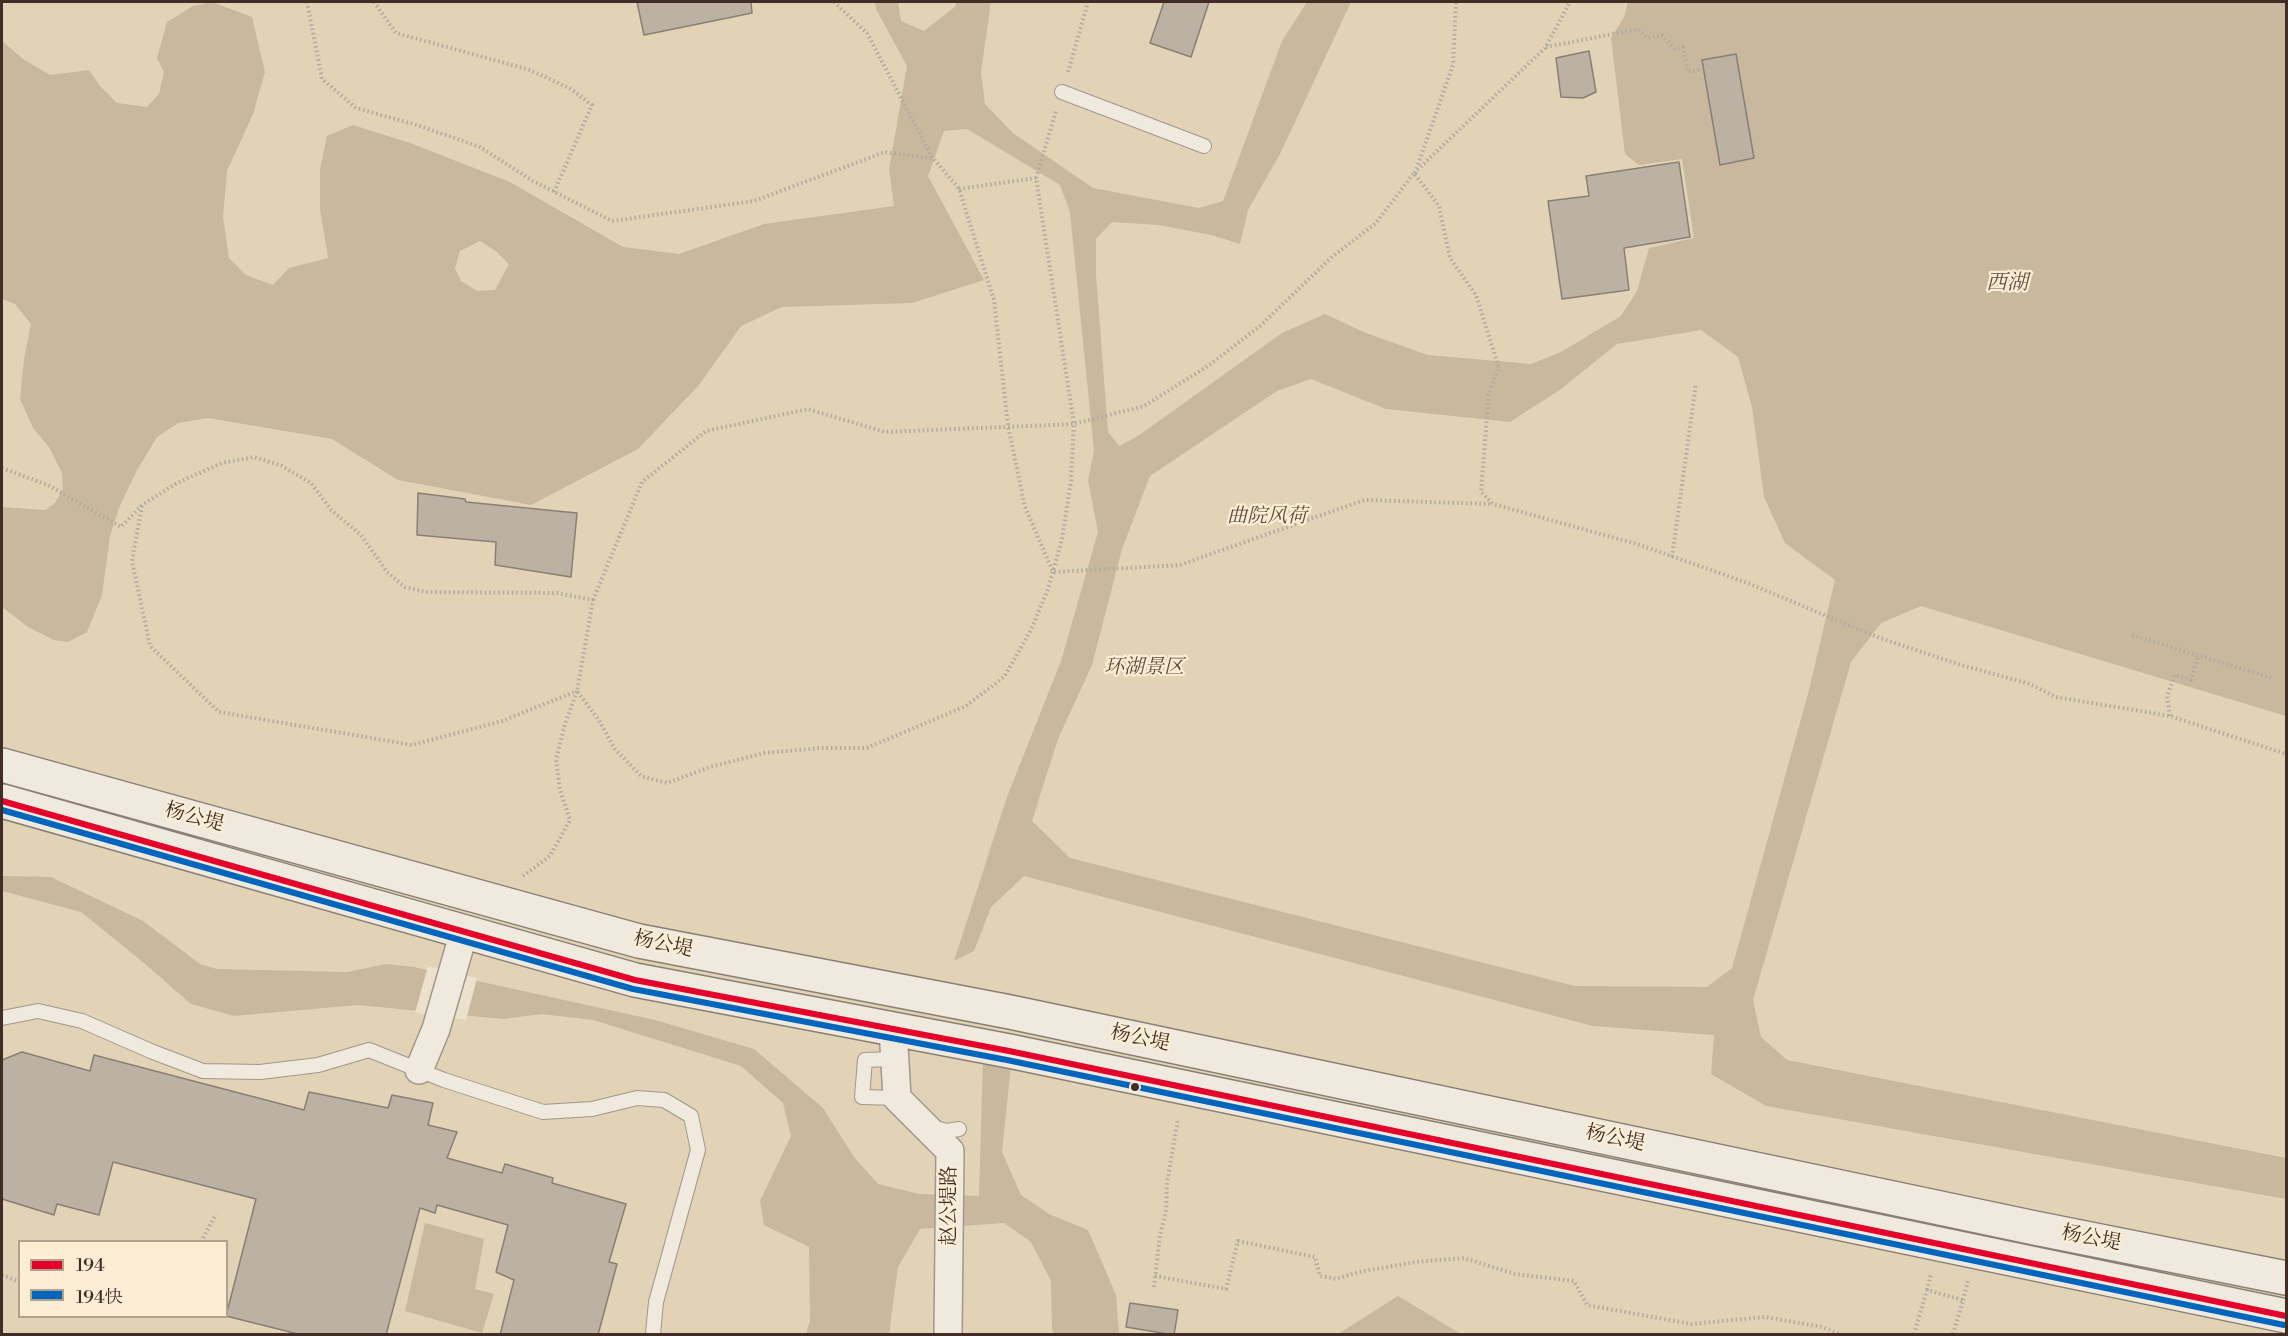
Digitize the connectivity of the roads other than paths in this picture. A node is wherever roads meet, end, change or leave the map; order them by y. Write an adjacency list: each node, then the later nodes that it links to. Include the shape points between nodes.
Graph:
1 (1062, 92): 2 (lane)
2 (1204, 146)
3 (2, 765): 11 (main road, 杨公堤, via 639,941 1010,1012)
4 (2, 801): 5 (main road, 杨公堤)
5 (464, 932): 7 (main road, 杨公堤, via 635,980); 8 (street, via 436,1029)
6 (2, 1018): 8 (lane, via 38,1011 82,1021 203,1071 260,1072 318,1065 369,1050)
7 (894, 1044): 9 (street, 赵公堤路, via 897,1098); 12 (main road, 杨公堤, via 1183,1087)
8 (419, 1070): 13 (lane, via 543,1112 592,1109 637,1098 664,1100 690,1116 698,1150 656,1302)
9 (923, 1125): 10 (lane, via 947,1131); 14 (street, 赵公堤路, via 950,1151)
10 (959, 1129)
11 (2286, 1278)
12 (2286, 1316)
13 (653, 1335)
14 (948, 1335)

